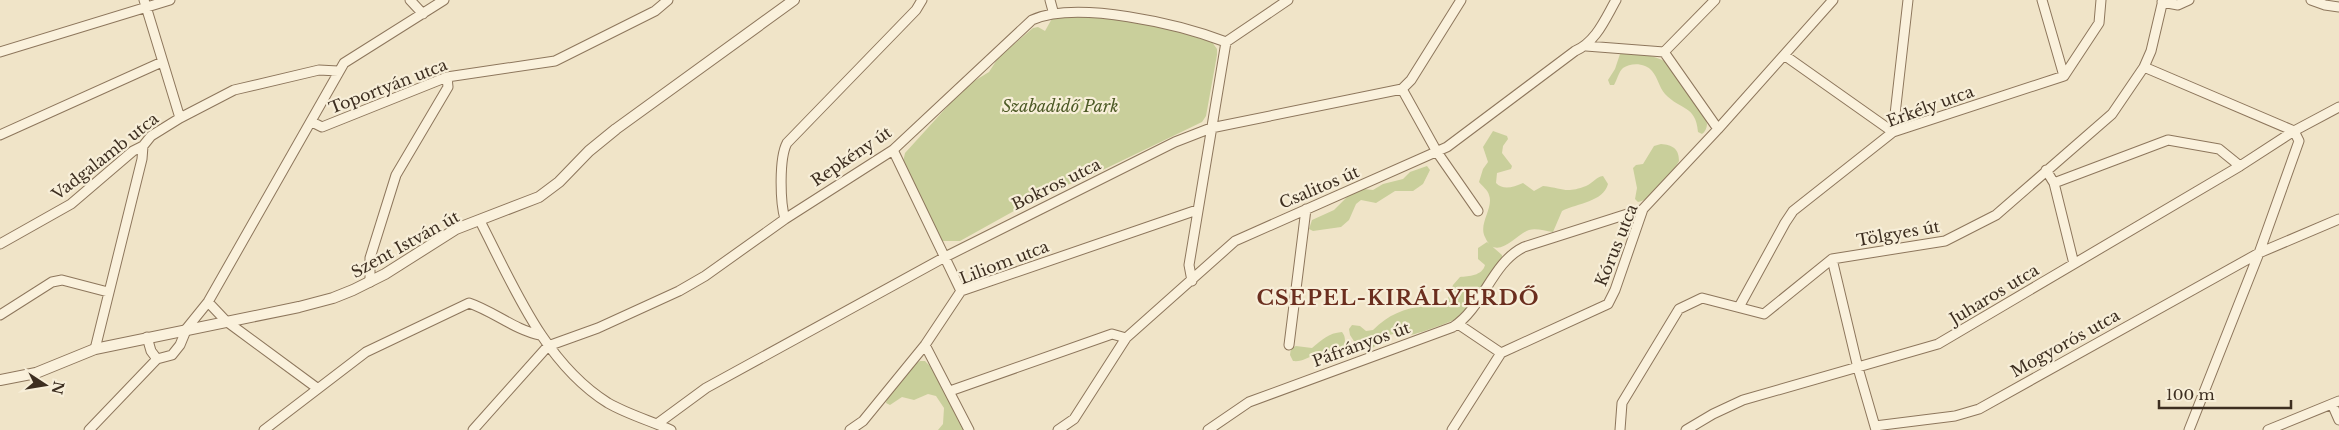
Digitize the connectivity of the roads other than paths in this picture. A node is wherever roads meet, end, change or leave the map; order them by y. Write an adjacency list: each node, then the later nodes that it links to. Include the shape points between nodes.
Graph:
1 (170, 0): 19 (street)
2 (410, 0): 22 (street)
3 (444, 0): 22 (street)
4 (668, 0): 32 (street, Toportyán utca, via 655,11 555,61)
5 (922, 0): 52 (street, via 783,149 782,210)
6 (1050, 0): 21 (street)
7 (1288, 0): 23 (street)
8 (1461, 0): 33 (street, via 1411,80)
9 (1616, 0): 24 (street, Csalitos út)
10 (1715, 0): 26 (street)
11 (1833, 0): 27 (street, Kórus utca)
12 (1908, 0): 40 (street)
13 (2042, 0): 31 (street)
14 (2101, 0): 31 (street, via 2099,23)
15 (2188, 0): 18 (street, via 2178,5)
16 (2312, 0): 20 (street)
17 (792, 1): 54 (street, Szent István út, via 616,129 551,189 520,206)
18 (2162, 1): 29 (street, Tölgyes út)
19 (145, 4): 25 (street); 28 (street)
20 (2339, 7)
21 (1053, 11): 23 (street, Repkény út, via 1093,10 1132,14 1172,23); 43 (street, Repkény út, via 1032,20)
22 (423, 14): 30 (street, via 344,63)
23 (1226, 42): 37 (street)
24 (1586, 46): 26 (street); 44 (street, Csalitos út, via 1461,138)
25 (0, 52)
26 (1664, 52): 38 (street)
27 (1784, 55): 38 (street, Kórus utca); 40 (street)
28 (162, 62): 35 (street); 41 (street)
29 (2144, 67): 39 (street); 46 (street, Tölgyes út, via 2112,114)
30 (338, 71): 35 (street, Vadgalamb utca, via 319,70 234,90); 36 (street)
31 (2064, 76): 40 (street, Erkély utca)
32 (447, 78): 36 (street, Toportyán utca, via 322,127); 61 (street, via 448,87 396,175 370,258)
33 (1402, 89): 37 (street, Bokros utca); 44 (street)
34 (2339, 108): 39 (street, Juharos utca)
35 (180, 118): 42 (street, Vadgalamb utca, via 151,136)
36 (312, 122): 64 (street)
37 (1211, 128): 49 (street); 57 (street, Bokros utca, via 1175,142)
38 (1718, 129): 48 (street, Kórus utca)
39 (2294, 131): 45 (street, Juharos utca); 56 (street, via 2299,141)
40 (1893, 132): 65 (street, Erkély utca, via 1793,211)
41 (0, 135)
42 (143, 146): 55 (street, Vadgalamb utca, via 72,204); 63 (street)
43 (893, 150): 52 (street, Repkény út); 57 (street)
44 (1437, 152): 50 (street, Csalitos út); 51 (street)
45 (2240, 166): 47 (street, via 2219,149 2168,140); 59 (street, Juharos utca)
46 (2046, 170): 47 (street); 58 (street, Tölgyes út, via 1996,215 1945,242)
47 (2054, 183): 59 (street)
48 (1643, 209): 68 (street, Páfrányos út, via 1512,253 1472,311); 77 (street, Kórus utca, via 1608,304)
49 (1197, 210): 60 (street, via 1189,265); 62 (street, Liliom utca)
50 (1306, 210): 60 (street, Csalitos út, via 1235,241); 74 (street)
51 (1478, 211)
52 (785, 218): 75 (street, Repkény út, via 694,283 598,328)
53 (2339, 218): 56 (street, Mogyorós utca)
54 (480, 221): 61 (street, Szent István út, via 456,229); 70 (street)
55 (0, 244)
56 (2259, 253): 86 (street, Mogyorós utca, via 1979,409 1955,416); 98 (street)
57 (945, 257): 62 (street); 85 (street, Bokros utca, via 706,388)
58 (1832, 259): 65 (street, via 1764,314); 79 (street)
59 (2074, 264): 79 (street, Juharos utca, via 1938,344)
60 (1192, 281): 72 (street, Csalitos út)
61 (370, 282): 67 (street, Szent István út, via 333,298)
62 (961, 291): 73 (street, Liliom utca)
63 (108, 292): 66 (street, via 62,280 52,282); 76 (street)
64 (208, 302): 67 (street); 69 (street)
65 (1739, 307): 96 (street, via 1702,298 1679,309 1622,403)
66 (0, 315)
67 (226, 321): 69 (street, Szent István út); 81 (street)
68 (1458, 324): 77 (street); 94 (street, Páfrányos út, via 1249,402)
69 (187, 328): 71 (street, Szent István út); 78 (street, via 172,355)
70 (540, 335): 75 (street); 81 (street, via 469,303 366,352)
71 (147, 337): 76 (street, Szent István út); 78 (street)
72 (1126, 338): 82 (street, via 1112,334); 93 (street, Csalitos út, via 1074,418)
73 (925, 344): 82 (street); 91 (street, Liliom utca, via 863,420)
74 (1289, 345)
75 (548, 346): 85 (street, via 608,403); 89 (street, Repkény út)
76 (95, 349): 80 (street, Szent István út, via 36,373)
77 (1502, 353): 95 (street)
78 (156, 360): 87 (street)
79 (1858, 368): 86 (street); 97 (street, Juharos utca, via 1743,400)
80 (0, 380)
81 (316, 388): 88 (street)
82 (950, 391): 92 (street)
83 (2335, 403): 84 (street); 99 (street)
84 (2339, 420)
85 (657, 424): 90 (street)
86 (1875, 428)
87 (89, 430)
88 (264, 430)
89 (473, 430)
90 (671, 430)
91 (850, 430)
92 (969, 430)
93 (1058, 430)
94 (1208, 430)
95 (1452, 430)
96 (1620, 430)
97 (1686, 430)
98 (2190, 430)
99 (2268, 430)

